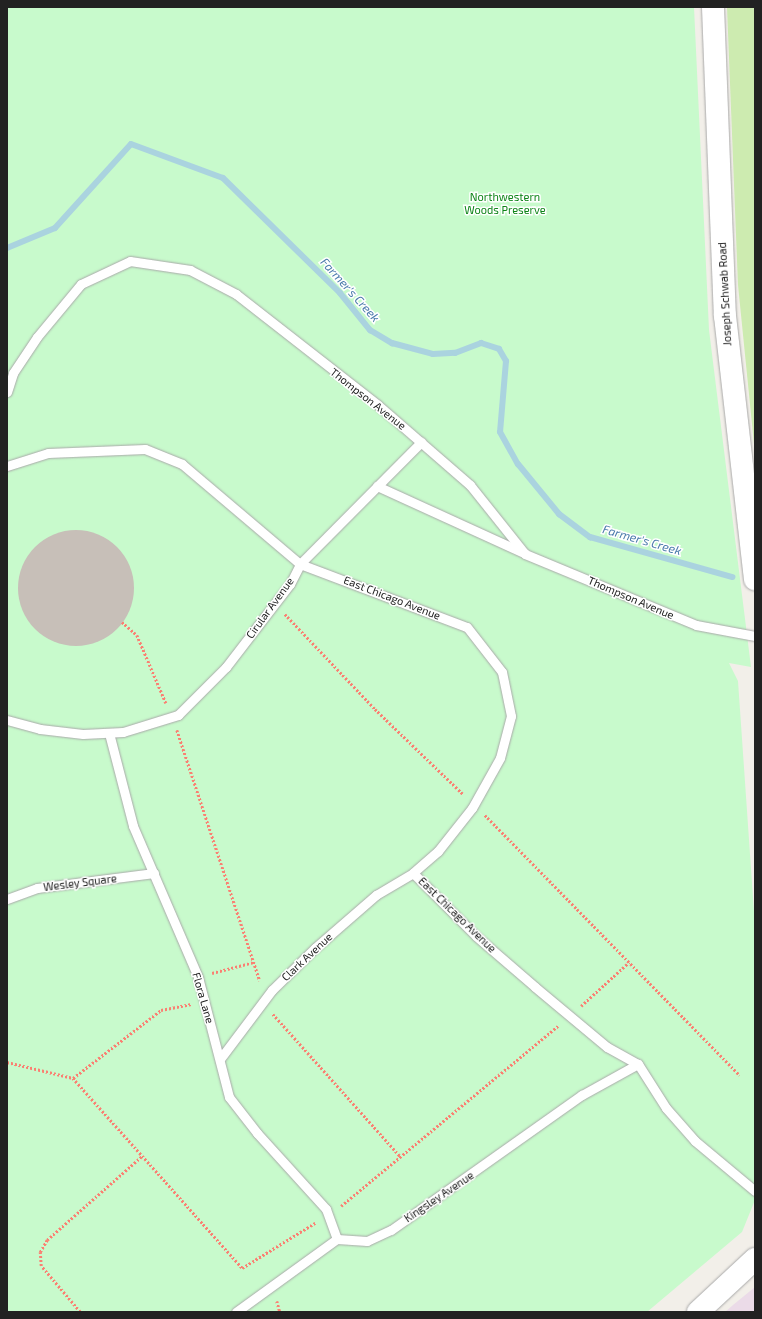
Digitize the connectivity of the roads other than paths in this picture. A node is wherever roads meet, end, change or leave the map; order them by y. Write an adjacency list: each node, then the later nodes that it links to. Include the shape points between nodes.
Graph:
1 (713, 7): 8 (street, Joseph Schwab Road, via 724,316)
2 (7, 392): 3 (lane, Thompson Avenue, via 13,373 37,338 81,284 130,261 160,264 190,270 236,294)
3 (421, 442): 5 (lane, Cirular Avenue); 6 (lane, Thompson Avenue, via 470,485)
4 (7, 466): 7 (lane, via 48,453 145,449 182,464)
5 (377, 486): 6 (lane); 7 (lane, Cirular Avenue)
6 (525, 554): 9 (lane, Thompson Avenue, via 696,625)
7 (300, 564): 11 (lane, Cirular Avenue, via 275,603 226,667 172,717); 13 (lane, East Chicago Avenue, via 467,627 502,672 511,716 500,758 474,804 438,851)
8 (755, 579)
9 (755, 636)
10 (7, 720): 11 (lane, Cirular Avenue, via 40,729 83,734)
11 (109, 732): 12 (lane, Flora Lane, via 133,826)
12 (154, 873): 14 (lane, Wesley Square, via 38,888); 15 (lane, Flora Lane, via 198,977)
13 (413, 873): 15 (lane, Clark Avenue, via 376,895 315,948 266,998); 16 (lane, East Chicago Avenue, via 476,936 607,1046)
14 (7, 899)
15 (220, 1059): 18 (lane, Flora Lane, via 229,1097 329,1215)
16 (638, 1064): 17 (lane, East Chicago Avenue, via 666,1108 695,1141); 18 (lane, Kingsley Avenue, via 582,1095 391,1230 367,1241)
17 (755, 1191)
18 (337, 1239): 20 (lane)
19 (755, 1259): 21 (street)
20 (236, 1312)
21 (698, 1312)

